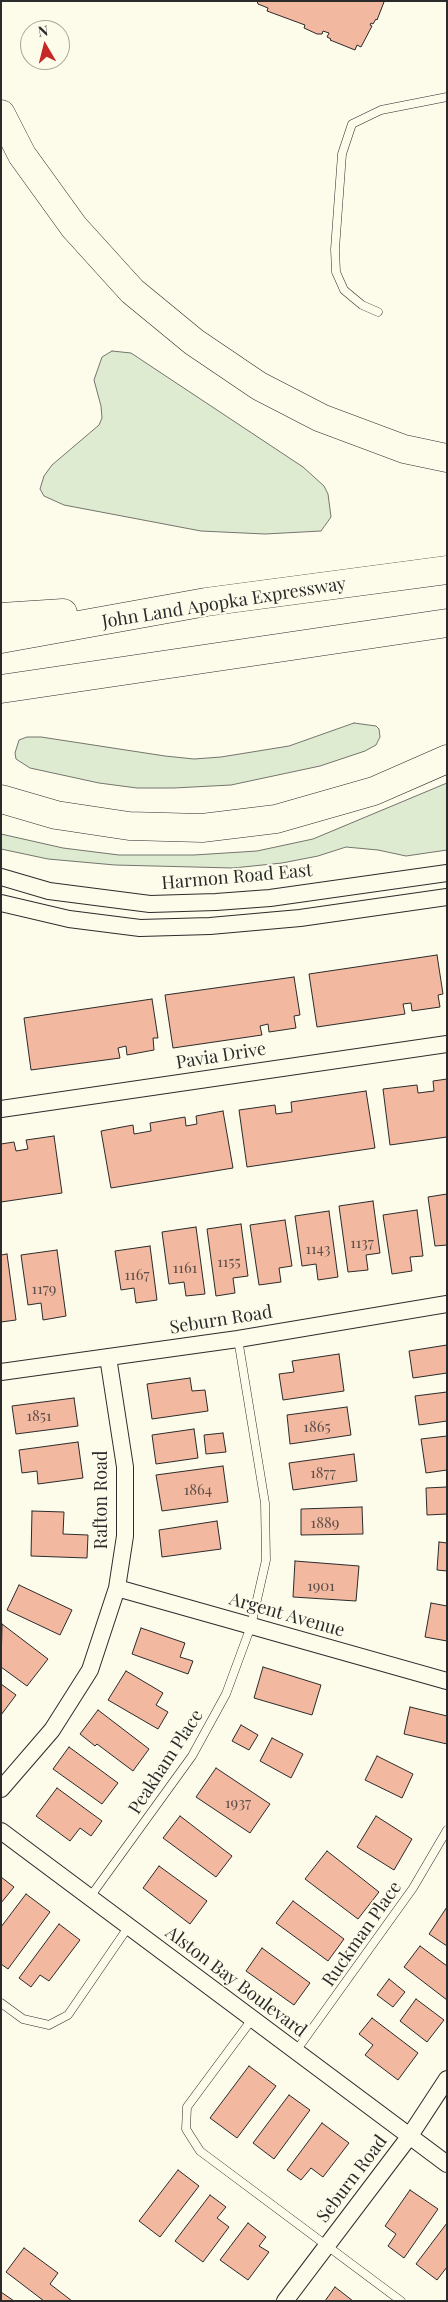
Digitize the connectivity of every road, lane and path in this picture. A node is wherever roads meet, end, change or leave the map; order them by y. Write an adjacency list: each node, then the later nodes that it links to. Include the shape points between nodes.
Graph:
1 (447, 97): 3 (lane, via 381,110 352,124 342,154 336,272 344,290 362,305)
2 (1, 114): 4 (highway, via 22,155 74,227 132,291 194,342 259,386 322,418 404,449)
3 (378, 312)
4 (447, 458)
5 (447, 570): 6 (highway, John Land Apopka Expressway)
6 (206, 602): 7 (highway); 9 (highway, John Land Apopka Expressway)
7 (1, 618)
8 (447, 623): 10 (highway)
9 (1, 639)
10 (1, 689)
11 (447, 759): 12 (highway, via 374,791 276,820 202,828 120,824 56,815)
12 (1, 799)
13 (447, 873): 14 (street, Harmon Road East, via 270,898 150,904 48,891)
14 (1, 877)
15 (447, 897): 16 (street, via 300,918 140,928 69,919)
16 (1, 902)
17 (447, 1044): 18 (street, Pavia Drive)
18 (1, 1109)
19 (447, 1304): 20 (street, Seburn Road)
20 (238, 1339): 21 (street, Seburn Road); 24 (lane, Peakham Place, via 264,1503 266,1560)
21 (108, 1357): 22 (street, Seburn Road); 23 (street, Rafton Road, via 125,1466 125,1536)
22 (1, 1372)
23 (117, 1588): 24 (street, Argent Avenue); 26 (street, Rafton Road, via 90,1670 52,1730)
24 (251, 1626): 25 (street, Argent Avenue); 29 (lane, Peakham Place, via 226,1694 192,1756)
25 (447, 1681)
26 (1, 1789)
27 (447, 1830): 33 (lane, Ruckman Place, via 413,1888)
28 (1, 1831): 29 (street, Alston Bay Boulevard)
29 (90, 1897): 30 (street, Alston Bay Boulevard)
30 (129, 1926): 31 (lane, via 68,2015 49,2024 23,2020); 32 (street, Alston Bay Boulevard)
31 (1, 2003)
32 (253, 2018): 33 (street, Alston Bay Boulevard); 37 (lane, via 187,2107 186,2129 200,2151)
33 (296, 2052): 35 (street, Alston Bay Boulevard)
34 (447, 2079): 35 (street, Seburn Road)
35 (409, 2137): 36 (street, Alston Bay Boulevard); 37 (street, Seburn Road)
36 (447, 2164)
37 (328, 2244): 38 (street, Seburn Road); 39 (lane)
38 (285, 2301)
39 (401, 2301)

